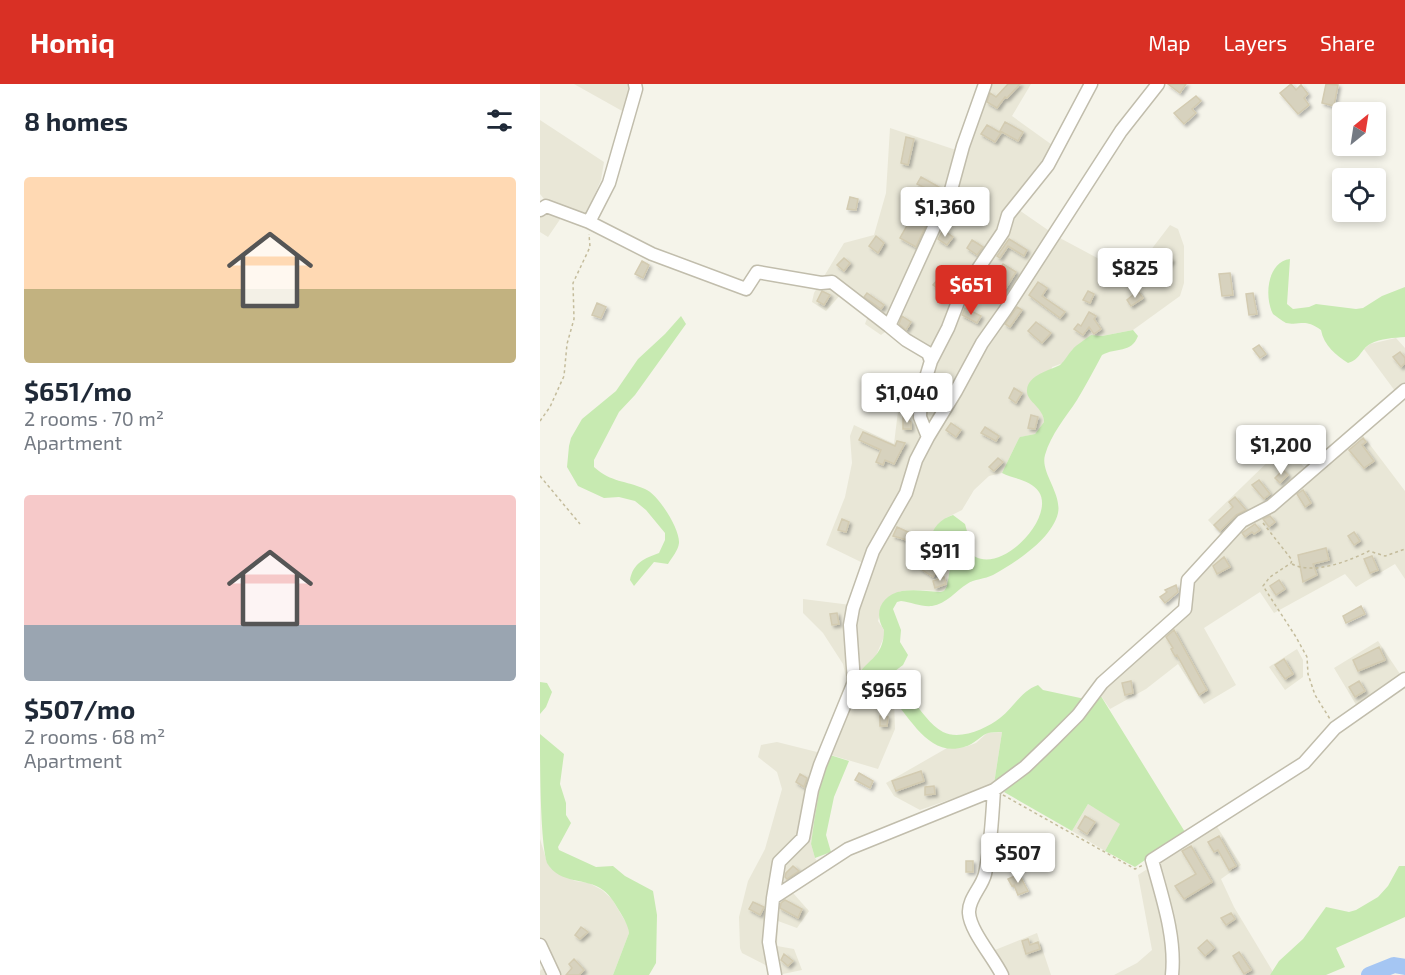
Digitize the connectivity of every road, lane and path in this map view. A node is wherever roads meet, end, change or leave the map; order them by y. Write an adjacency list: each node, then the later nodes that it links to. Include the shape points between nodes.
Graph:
1 (635, 84): 6 (street, via 609,183)
2 (985, 84): 7 (street, via 951,190)
3 (1091, 84): 8 (street, via 1048,165 1008,215 1003,232 961,294)
4 (1158, 84): 11 (street, via 1120,131 982,343)
5 (542, 205): 6 (street)
6 (589, 222): 7 (street, via 652,254 746,289 757,272 832,282); 10 (path, via 590,247 573,283 574,319 564,376)
7 (889, 326): 8 (street, via 928,353)
8 (931, 361): 11 (street, via 921,394 920,417)
9 (1405, 390): 13 (street, via 1271,506)
10 (540, 421)
11 (928, 437): 21 (street, via 906,493 873,551 853,608 850,625 854,682 820,765 803,838 779,862)
12 (540, 476): 14 (path)
13 (1255, 513): 16 (path, via 1291,556); 19 (street, via 1242,521 1188,580 1185,609 1102,683 1078,715 1025,767)
14 (580, 524)
15 (1405, 549): 16 (path, via 1385,556 1369,550 1336,565)
16 (1291, 564): 18 (path, via 1263,586 1307,657 1315,695)
17 (1405, 679): 18 (street)
18 (1335, 728): 20 (street, via 1304,763)
19 (994, 790): 20 (path, via 1135,869); 21 (street, via 848,849); 25 (street, via 984,877 969,913)
20 (1152, 860): 26 (street, via 1166,912)
21 (773, 898): 24 (street, via 770,942)
22 (540, 945): 23 (street)
23 (554, 975)
24 (775, 975)
25 (1002, 975)
26 (1172, 975)

